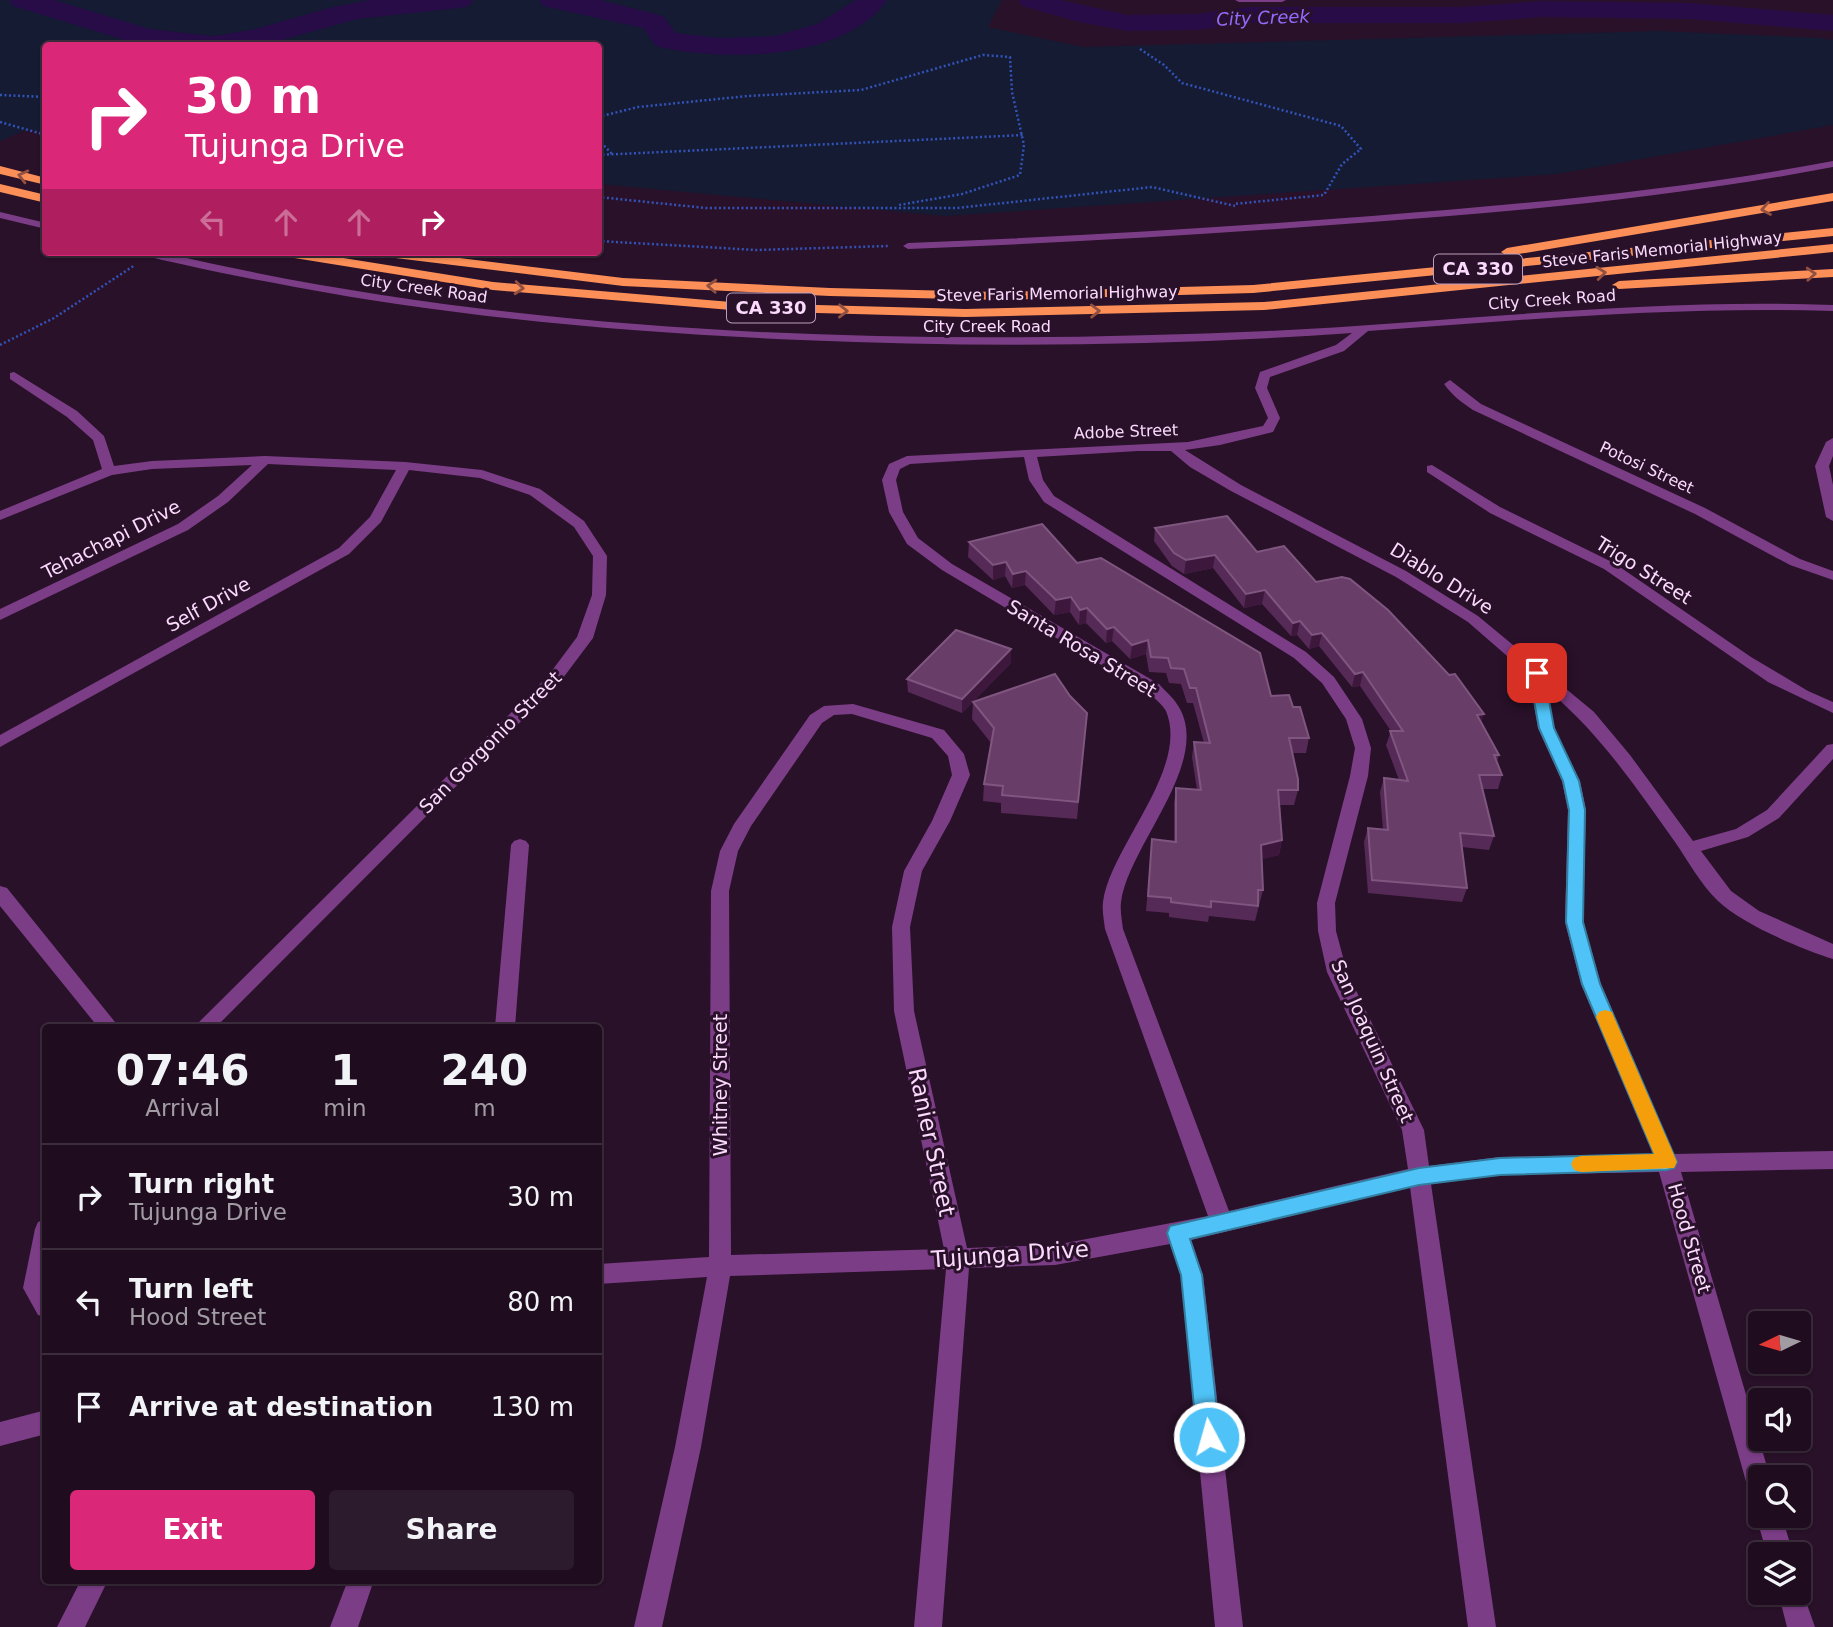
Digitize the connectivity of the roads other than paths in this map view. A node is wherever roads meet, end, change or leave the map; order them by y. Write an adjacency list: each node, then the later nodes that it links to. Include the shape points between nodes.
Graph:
1 (1239, 0): 2 (street)
2 (1282, 0)
3 (1833, 164): 12 (street, via 1717,186 1533,208 1104,239)
4 (0, 170): 5 (highway, one-way to 4)
5 (42, 181)
6 (0, 188): 8 (highway)
7 (1833, 197): 18 (highway, one-way to 18, via 1464,258)
8 (42, 198)
9 (0, 215): 10 (street)
10 (42, 225)
11 (1833, 232): 18 (highway, Steve Faris Memorial Highway / CA 330, via 1328,283)
12 (908, 246)
13 (1833, 248): 19 (highway, Steve Faris Memorial Highway / CA 330, one-way to 13)
14 (163, 256): 21 (street, City Creek Road, via 422,305 694,332 1002,342)
15 (307, 256): 19 (highway, Steve Faris Memorial Highway / CA 330, one-way to 19, via 493,286 743,307 965,313)
16 (412, 256): 18 (highway, Steve Faris Memorial Highway / CA 330, one-way to 16, via 911,294 623,282)
17 (1833, 273): 19 (highway, one-way to 17)
18 (1123, 294)
19 (1264, 306)
20 (1833, 308): 21 (street, City Creek Road, via 1710,305)
21 (1364, 328): 25 (street, Adobe Street, via 1340,348 1265,375 1261,388 1274,418 1268,429)
22 (14, 376): 31 (street, via 72,414 99,439)
23 (1450, 384): 34 (street, Potosi Street, via 1477,407 1700,511 1795,562)
24 (1833, 442): 33 (street, via 1822,466)
25 (1176, 449): 26 (street, Adobe Street); 36 (street, Diablo Drive, via 1236,488 1401,574 1462,612)
26 (1030, 453): 29 (street, Adobe Street, via 907,460); 50 (street, San Joaquin Street, via 1035,480 1049,499 1300,655 1328,680 1354,719 1363,748 1326,904 1327,931 1337,972 1413,1130)
27 (265, 460): 28 (street, San Gorgonio Street); 31 (street, San Gorgonio Street); 35 (street, Tehachapi Drive, via 223,499 183,527)
28 (405, 466): 38 (street, Self Drive, via 376,519 344,551); 46 (street, San Gorgonio Street, via 482,474 535,492 579,524 600,556 599,595 585,638 554,679)
29 (894, 467): 51 (street, Santa Rosa Street, via 889,480 896,512 912,541 947,567 1153,688 1174,711 1177,741 1170,774 1111,900 1114,929)
30 (1432, 469): 37 (street, Trigo Street, via 1457,490 1610,567 1801,696)
31 (109, 471): 32 (street, San Gorgonio Street)
32 (0, 516)
33 (1833, 517)
34 (1833, 576)
35 (0, 615)
36 (1537, 673): 42 (street, Diablo Drive, via 1588,716); 49 (street, Hood Street, via 1546,728 1571,781 1577,810 1574,922 1591,984)
37 (1833, 708)
38 (0, 742)
39 (1833, 749): 42 (street, via 1773,814 1742,833)
40 (956, 754): 54 (street, Ranier Street, via 961,775 912,871 901,928 904,1011); 55 (street, Whitney Street, via 938,734 853,709 830,710 816,719 729,851 720,891)
41 (520, 845): 47 (street)
42 (1688, 849): 44 (street, Diablo Drive, via 1724,895 1743,909)
43 (0, 893): 45 (street)
44 (1833, 952)
45 (107, 1024)
46 (207, 1024)
47 (505, 1024)
48 (1833, 1160): 49 (street, Tujunga Drive)
49 (1667, 1162): 50 (street, Tujunga Drive, via 1500,1166); 60 (street, Hood Street)
50 (1419, 1177): 51 (street, Tujunga Drive); 69 (street, San Joaquin Street)
51 (1222, 1223): 52 (street, Tujunga Drive)
52 (1177, 1233): 54 (street, Tujunga Drive, via 1055,1255); 68 (street, via 1192,1275)
53 (42, 1250): 57 (street, via 35,1288)
54 (958, 1260): 55 (street, Tujunga Drive); 67 (street, Ranier Street)
55 (720, 1265): 56 (street, Tujunga Drive); 66 (street, Whitney Street, via 688,1447)
56 (602, 1274)
57 (42, 1300)
58 (42, 1423): 59 (street)
59 (0, 1434)
60 (1754, 1465)
61 (94, 1584): 64 (street)
62 (360, 1584): 65 (street)
63 (1795, 1605): 70 (street)
64 (71, 1627)
65 (344, 1627)
66 (648, 1627)
67 (928, 1627)
68 (1229, 1627)
69 (1482, 1627)
70 (1801, 1627)

